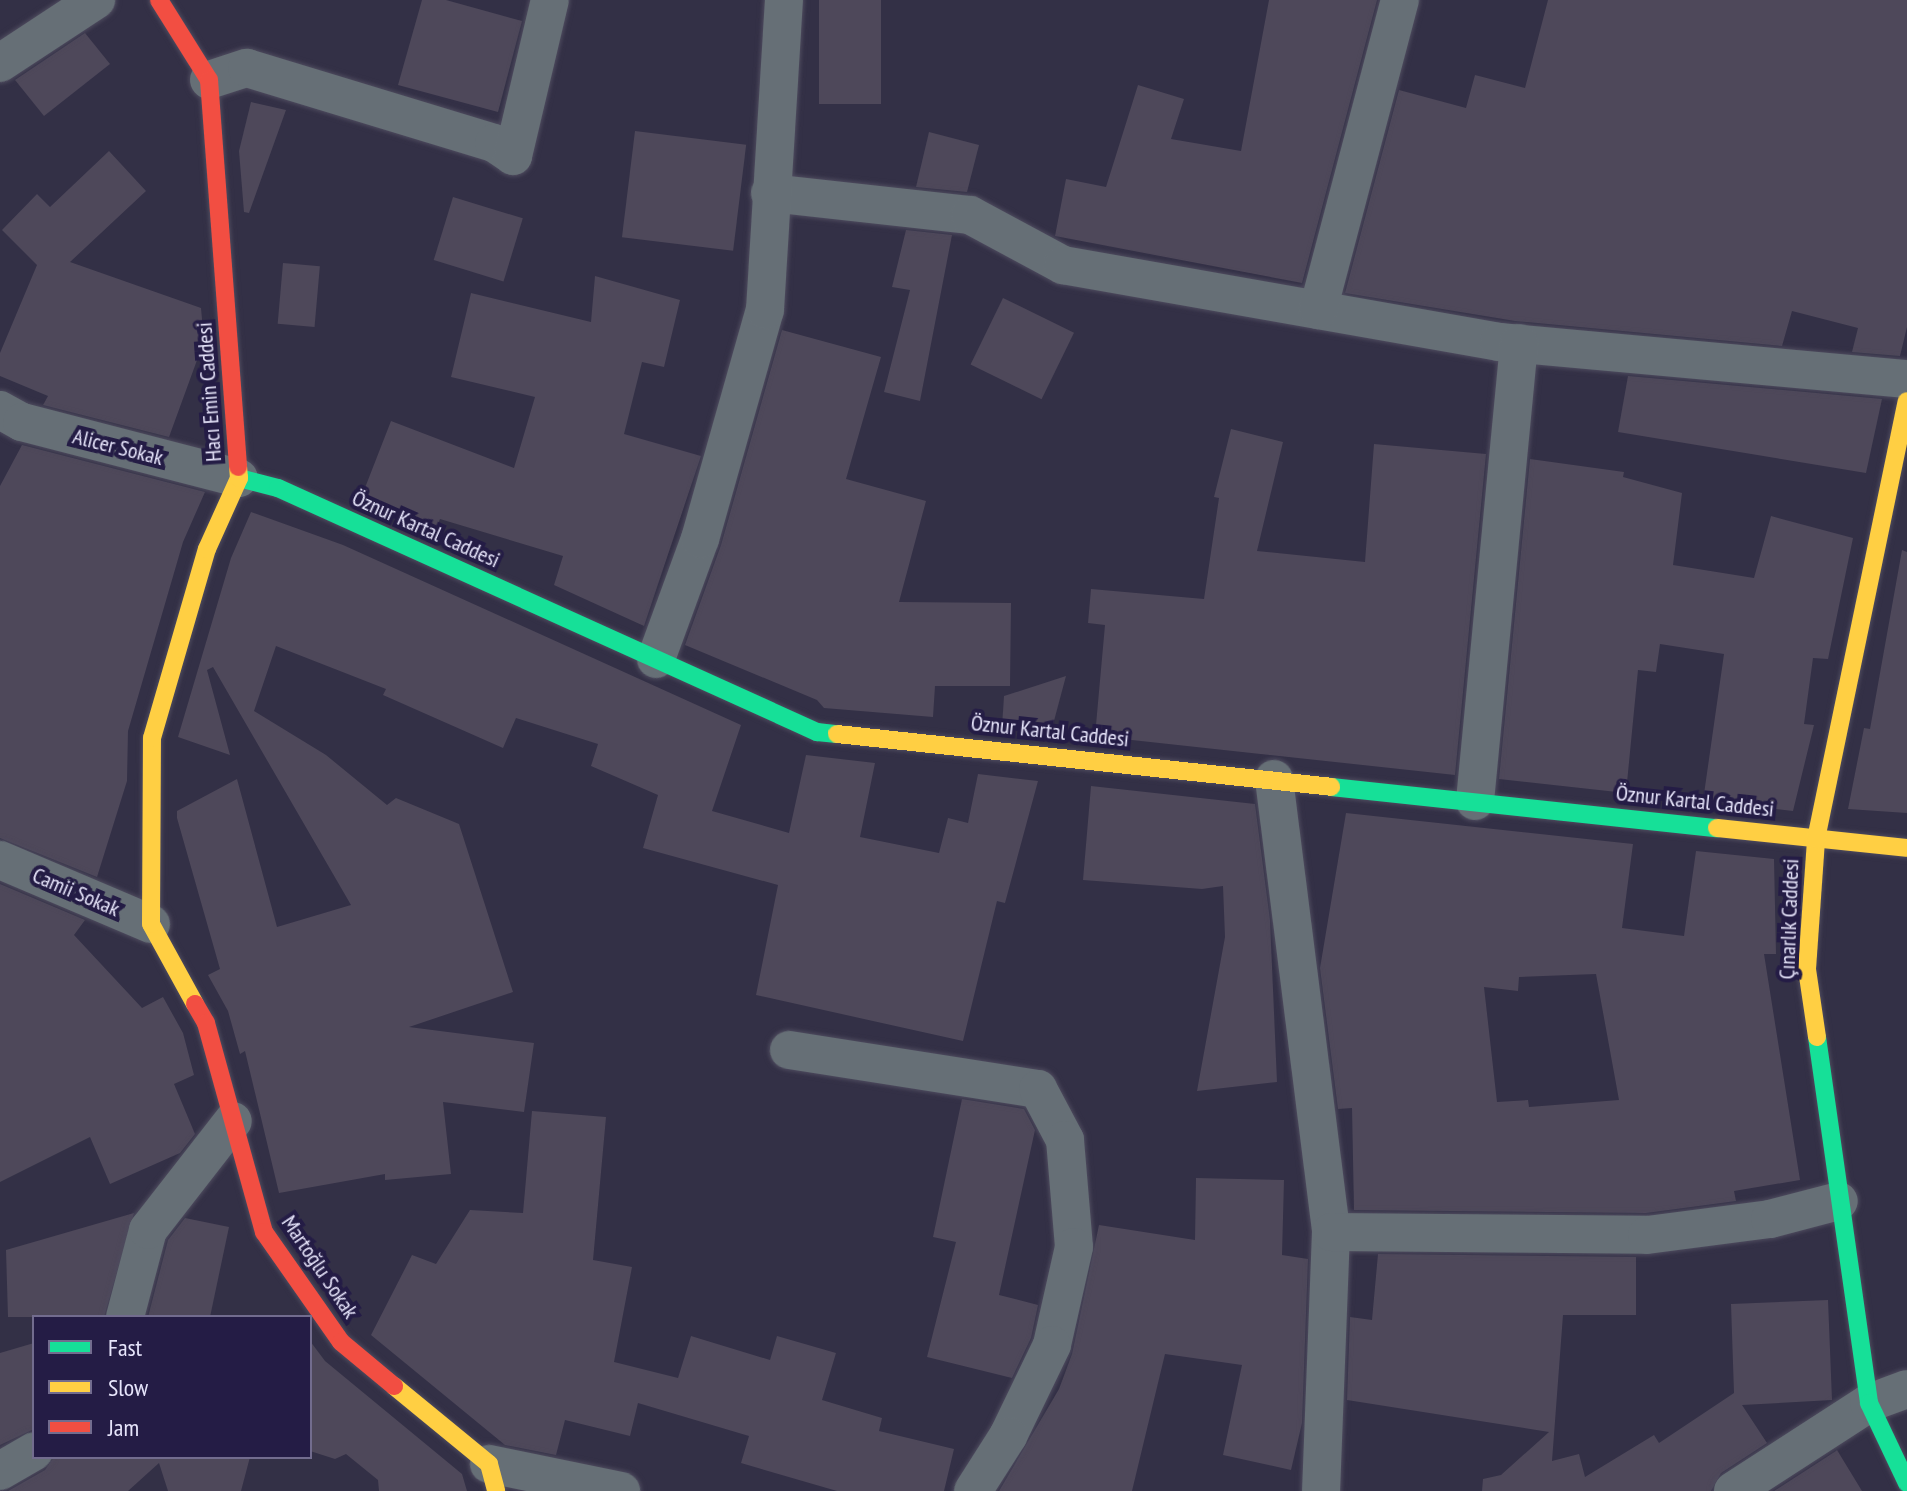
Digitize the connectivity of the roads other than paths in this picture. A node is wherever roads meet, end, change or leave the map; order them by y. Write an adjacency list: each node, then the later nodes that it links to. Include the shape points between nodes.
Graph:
1 (96, 0): 6 (street)
2 (159, 0): 7 (street, Hacı Emin Caddesi)
3 (550, 0): 7 (street, via 513,156 494,143 247,68)
4 (784, 0): 8 (street)
5 (1400, 0): 9 (street)
6 (0, 63)
7 (209, 80): 14 (street, Hacı Emin Caddesi)
8 (770, 193): 9 (street, via 970,215 1063,265); 15 (street, via 765,310 700,539)
9 (1318, 310): 10 (street)
10 (1519, 343): 11 (street); 17 (street)
11 (1907, 379)
12 (1907, 401): 18 (street, Çınarlık Caddesi)
13 (0, 410): 14 (street, Alicer Sokak, via 22,422)
14 (239, 478): 15 (street, Öznur Kartal Caddesi, via 278,488); 21 (street, Hacı Emin Caddesi, via 207,549 152,738)
15 (656, 659): 16 (street, Öznur Kartal Caddesi, via 817,732)
16 (1274, 779): 17 (street, Öznur Kartal Caddesi); 25 (street)
17 (1475, 801): 18 (street, Öznur Kartal Caddesi)
18 (1816, 839): 19 (street, Öznur Kartal Caddesi); 24 (street, Çınarlık Caddesi, via 1807,969)
19 (1907, 848)
20 (0, 860): 21 (street, Camii Sokak)
21 (151, 924): 23 (street, Martoğlu Sokak, via 206,1023)
22 (789, 1050): 34 (street, via 1038,1089 1065,1140 1074,1247 1052,1345 1008,1436)
23 (233, 1121): 26 (street, via 148,1230); 31 (street, Martoğlu Sokak, via 264,1232 341,1342)
24 (1839, 1201): 25 (street, via 1770,1219 1647,1235); 28 (street, Çınarlık Caddesi)
25 (1331, 1232): 35 (street)
26 (126, 1315)
27 (1907, 1389): 28 (street)
28 (1869, 1403): 32 (street, Çınarlık Caddesi); 36 (street)
29 (32, 1452): 30 (street)
30 (0, 1471)
31 (492, 1478): 33 (street)
32 (1907, 1483)
33 (621, 1491)
34 (973, 1491)
35 (1321, 1491)
36 (1733, 1491)

